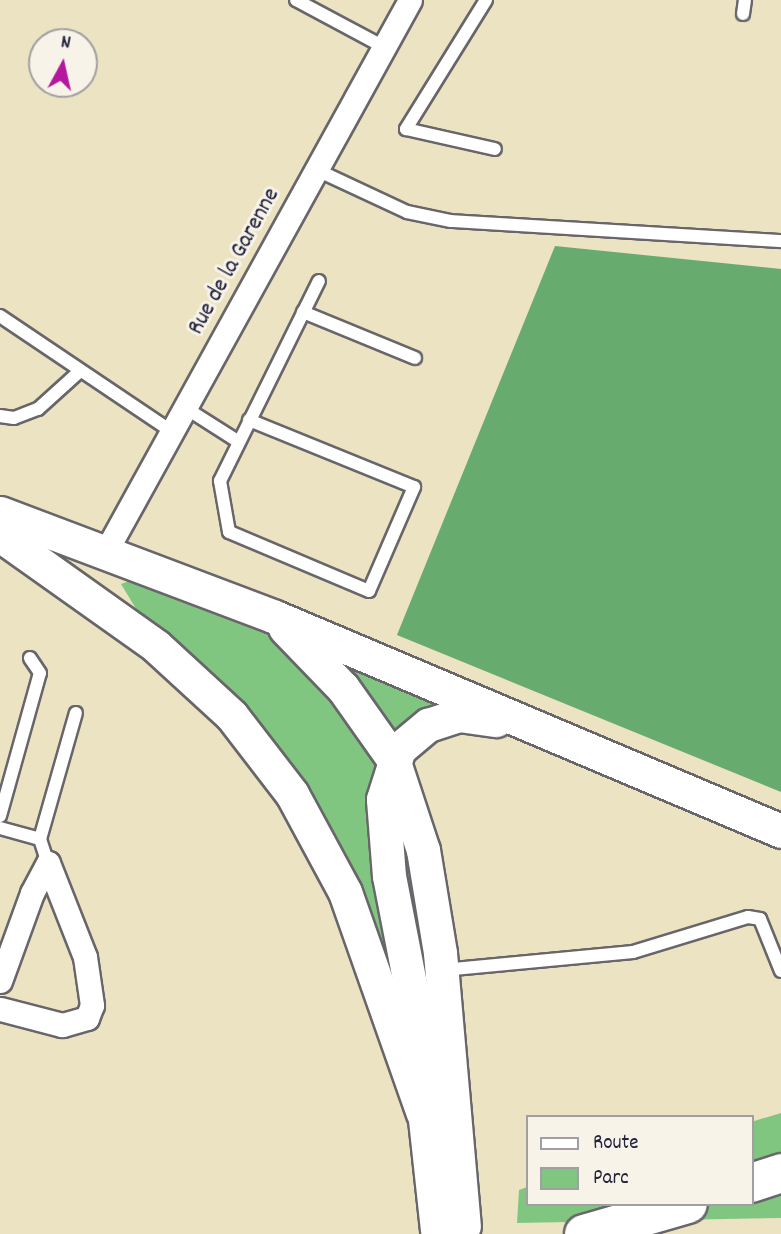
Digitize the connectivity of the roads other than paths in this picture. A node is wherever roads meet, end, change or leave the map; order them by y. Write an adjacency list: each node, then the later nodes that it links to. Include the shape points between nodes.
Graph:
1 (296, 0): 6 (lane)
2 (410, 0): 6 (street, Rue de la Garenne)
3 (486, 0): 7 (lane, via 406,129)
4 (745, 0): 5 (lane)
5 (743, 13)
6 (384, 47): 8 (street, Rue de la Garenne)
7 (495, 149)
8 (317, 170): 9 (lane, via 407,212 451,221); 15 (street, Rue de la Garenne)
9 (781, 241)
10 (318, 281): 11 (lane)
11 (303, 312): 13 (lane); 17 (lane)
12 (0, 316): 14 (lane)
13 (415, 358)
14 (80, 372): 16 (lane, via 38,409 14,418); 18 (lane)
15 (184, 407): 18 (street, Rue de la Garenne); 19 (lane)
16 (0, 416)
17 (249, 420): 19 (lane); 19 (lane, via 414,487 369,591 229,532 220,481)
18 (170, 431): 22 (street, Rue de la Garenne)
19 (239, 442)
20 (0, 513): 22 (main road)
21 (0, 536): 23 (main road)
22 (106, 551): 23 (main road); 24 (main road)
23 (87, 597): 38 (main road, via 156,646 232,716 292,794 345,892)
24 (275, 617): 27 (main road); 28 (main road, via 343,688)
25 (30, 658): 29 (lane, via 40,673)
26 (76, 713): 32 (lane)
27 (569, 741): 28 (main road, via 499,720 459,715 428,725); 31 (main road)
28 (393, 759): 35 (main road, via 423,849)
29 (0, 816)
30 (0, 828): 32 (lane)
31 (781, 831)
32 (40, 839): 33 (lane)
33 (48, 863): 36 (street, via 32,893); 37 (street, via 85,957 92,1005 87,1018 62,1025)
34 (781, 971): 35 (lane, via 760,919 748,917 633,952)
35 (425, 976): 38 (main road); 38 (main road, via 451,1228)
36 (0, 981)
37 (0, 1009)
38 (423, 1114)
39 (781, 1173): 40 (highway)
40 (753, 1182)
41 (681, 1206): 42 (highway)
42 (584, 1234)

